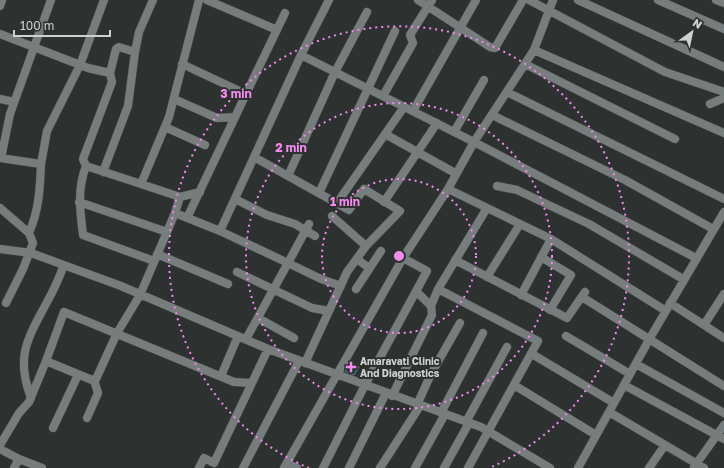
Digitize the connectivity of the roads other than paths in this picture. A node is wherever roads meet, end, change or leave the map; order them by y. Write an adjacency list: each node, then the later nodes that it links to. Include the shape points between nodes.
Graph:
1 (2, 0): 18 (street)
2 (50, 0): 27 (street)
3 (104, 0): 33 (street)
4 (153, 0): 29 (street, via 140,28)
5 (199, 0): 31 (street)
6 (207, 0): 24 (street)
7 (329, 0): 30 (street)
8 (418, 0): 16 (street)
9 (476, 0): 22 (street)
10 (523, 0): 22 (street, via 495,48)
11 (529, 0): 19 (street)
12 (553, 0): 19 (street)
13 (578, 0): 34 (street)
14 (658, 0): 23 (street)
15 (716, 0): 17 (street)
16 (430, 3): 22 (street); 42 (street, via 411,34 413,43)
17 (724, 3)
18 (0, 6)
19 (549, 11): 28 (street); 40 (street, via 665,72)
20 (367, 12): 35 (street)
21 (285, 13): 24 (street)
22 (459, 27): 49 (street)
23 (724, 29)
24 (277, 30): 41 (street)
25 (395, 31): 38 (street)
26 (0, 34): 27 (street)
27 (35, 47): 33 (street); 46 (street)
28 (534, 50): 32 (street); 55 (street)
29 (135, 52): 36 (street, via 119,47 116,49); 65 (street, via 128,106)
30 (302, 55): 35 (street); 61 (street)
31 (182, 64): 41 (street); 45 (street)
32 (525, 64): 39 (street); 57 (street)
33 (80, 65): 36 (street); 63 (street, via 47,131)
34 (724, 67)
35 (335, 72): 38 (street); 67 (street)
36 (110, 73): 64 (street, via 112,82 83,159)
37 (484, 80): 54 (street)
38 (369, 88): 42 (street); 72 (street)
39 (507, 92): 50 (street); 75 (street)
40 (724, 92)
41 (246, 94): 51 (street)
42 (383, 96): 48 (street)
43 (724, 98): 47 (street)
44 (0, 99): 46 (street)
45 (174, 99): 51 (street, via 217,118); 53 (street)
46 (14, 102): 62 (street)
47 (710, 104)
48 (404, 106): 49 (street); 56 (street)
49 (413, 111): 52 (street)
50 (492, 115): 58 (street); 88 (street, via 625,180)
51 (235, 117): 71 (street)
52 (437, 123): 54 (street); 60 (street)
53 (165, 127): 59 (street); 68 (street)
54 (454, 132): 58 (street)
55 (724, 133)
56 (385, 134): 60 (street); 78 (street)
57 (675, 139)
58 (474, 142): 66 (street); 101 (street)
59 (205, 145)
60 (417, 152): 66 (street); 77 (street)
61 (254, 157): 67 (street); 74 (street)
62 (1, 158): 63 (street)
63 (41, 164): 91 (street, via 39,203)
64 (86, 166): 65 (street); 76 (street, via 81,178)
65 (103, 172): 68 (street)
66 (455, 173): 70 (street)
67 (288, 176): 72 (street)
68 (141, 184): 73 (street)
69 (497, 186): 109 (street, via 518,190 589,224)
70 (448, 189): 80 (street); 100 (street)
71 (200, 192): 73 (street); 84 (street)
72 (318, 193): 78 (street)
73 (180, 198): 82 (street)
74 (235, 199): 87 (street, via 267,215); 89 (street)
75 (724, 199)
76 (79, 202): 90 (street); 99 (street, via 84,235)
77 (384, 202): 78 (street, via 364,189 349,210); 94 (street, via 400,211)
78 (337, 203)
79 (0, 208): 91 (street)
80 (487, 208): 86 (street); 103 (street)
81 (724, 212): 85 (street)
82 (175, 213): 84 (street); 90 (street)
83 (332, 216): 94 (street)
84 (187, 218): 89 (street)
85 (721, 223): 88 (street)
86 (520, 224): 93 (street); 108 (street)
87 (307, 227): 92 (street); 104 (street)
88 (713, 229): 101 (street)
89 (220, 231): 104 (street)
90 (167, 232): 99 (street)
91 (29, 233): 97 (street, via 33,243)
92 (315, 236)
93 (551, 239): 98 (street); 124 (street)
94 (366, 246): 102 (street)
95 (0, 249): 97 (street)
96 (381, 251): 106 (street)
97 (31, 252): 105 (street); 119 (street)
98 (541, 257): 117 (street); 122 (street, via 572,275)
99 (156, 258): 110 (street); 116 (street)
100 (403, 258): 115 (street, via 427,271); 144 (street)
101 (696, 258): 109 (street)
102 (357, 259): 106 (street); 111 (street)
103 (455, 260): 108 (street); 113 (street)
104 (288, 263): 111 (street); 114 (street)
105 (64, 265): 116 (street); 153 (street, via 26,342 23,362)
106 (369, 268): 112 (street)
107 (237, 272): 114 (street)
108 (487, 277): 117 (street)
109 (683, 279): 120 (street)
110 (228, 284)
111 (340, 286): 123 (street)
112 (356, 289)
113 (438, 289): 121 (street); 138 (street, via 538,341)
114 (273, 290): 123 (street, via 312,308); 125 (street)
115 (416, 291): 121 (street); 148 (street)
116 (140, 294): 128 (street); 130 (street)
117 (520, 294): 122 (street)
118 (724, 294): 127 (street)
119 (6, 303)
120 (670, 303): 124 (street); 127 (street)
121 (431, 306): 152 (street, via 432,315)
122 (550, 310): 133 (street, via 567,318 584,294)
123 (329, 311): 140 (street)
124 (666, 312): 133 (street)
125 (258, 318): 132 (street); 135 (street)
126 (460, 323): 155 (street, via 431,374)
127 (704, 325): 134 (street)
128 (117, 333): 139 (street, via 64,312); 145 (street); 146 (street)
129 (483, 333): 158 (street)
130 (238, 336): 135 (street); 145 (street)
131 (566, 336): 142 (street)
132 (294, 338)
133 (650, 338): 141 (street); 151 (street)
134 (724, 338)
135 (246, 339): 137 (street)
136 (507, 346): 160 (street)
137 (268, 349): 140 (street); 147 (street)
138 (532, 354): 149 (street); 154 (street)
139 (46, 361): 143 (street); 153 (street)
140 (302, 362): 144 (street); 175 (street)
141 (636, 364): 142 (street); 157 (street)
142 (630, 374): 150 (street)
143 (78, 375): 146 (street); 162 (street)
144 (337, 375): 148 (street); 170 (street)
145 (221, 376): 147 (street, via 234,382)
146 (94, 380): 159 (street, via 98,393)
147 (252, 382): 174 (street, via 214,463 204,458)
148 (365, 385): 152 (street); 177 (street)
149 (514, 385): 163 (street); 164 (street)
150 (624, 385): 154 (street); 165 (street)
151 (724, 386)
152 (389, 395): 155 (street); 178 (street)
153 (30, 398): 166 (street)
154 (614, 403): 156 (street)
155 (419, 405): 158 (street); 179 (street)
156 (609, 412): 164 (street); 167 (street)
157 (724, 413)
158 (443, 414): 160 (street); 180 (street)
159 (87, 418)
160 (467, 423): 163 (street); 181 (street)
161 (724, 425): 165 (street)
162 (53, 428)
163 (487, 431): 182 (street); 183 (street)
164 (596, 435): 184 (street)
165 (720, 437): 171 (street)
166 (0, 445)
167 (665, 445): 171 (street); 185 (street)
168 (0, 449): 169 (street)
169 (19, 459): 172 (street); 173 (street)
170 (285, 465): 176 (street)
171 (698, 467)
172 (14, 468)
173 (42, 468)
174 (199, 468)
175 (243, 468)
176 (297, 468)
177 (323, 468)
178 (349, 468)
179 (380, 468)
180 (415, 468)
181 (444, 468)
182 (468, 468)
183 (550, 468)
184 (578, 468)
185 (649, 468)

